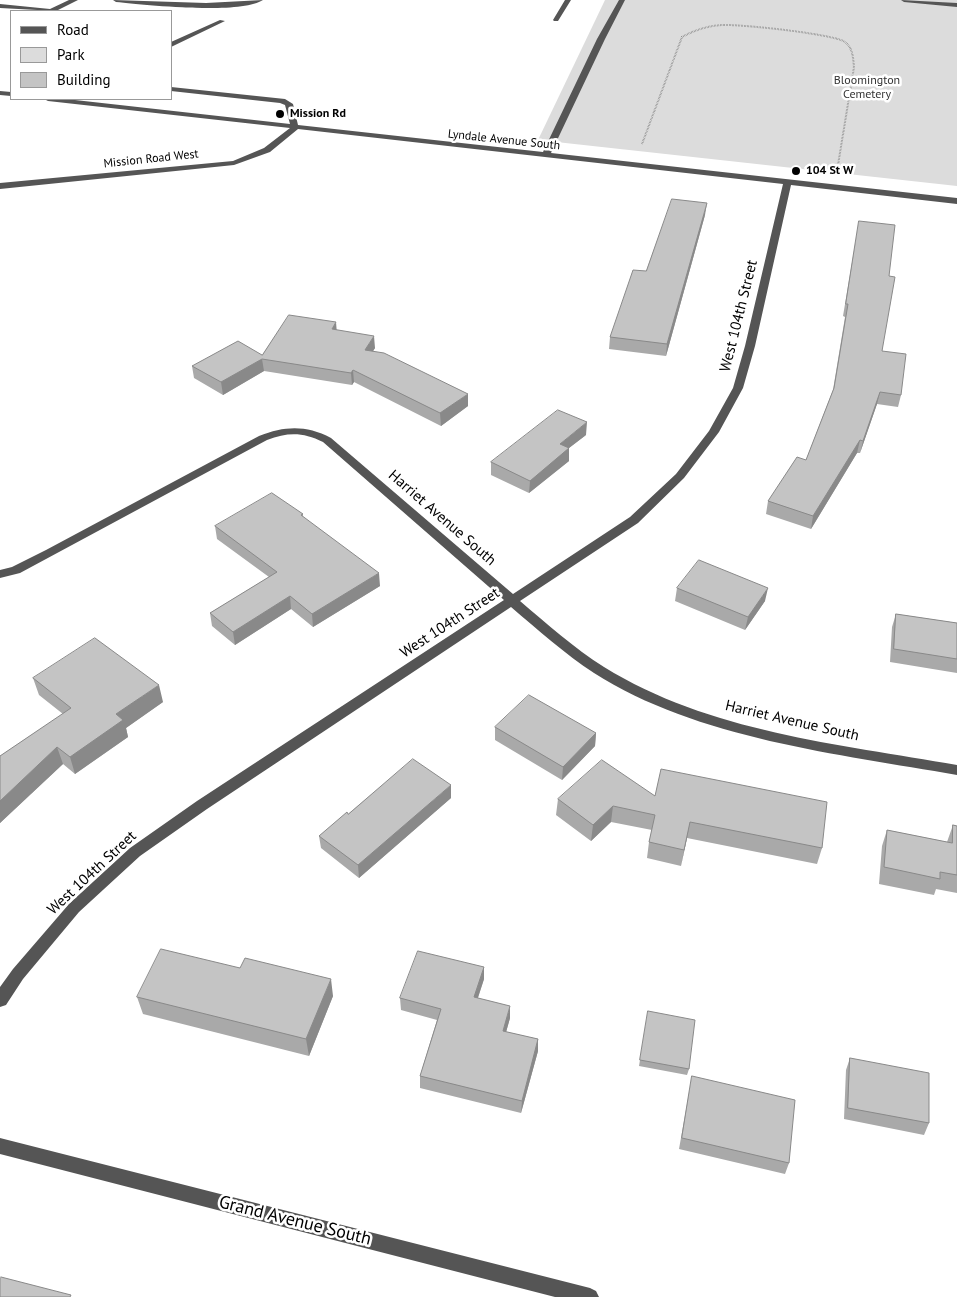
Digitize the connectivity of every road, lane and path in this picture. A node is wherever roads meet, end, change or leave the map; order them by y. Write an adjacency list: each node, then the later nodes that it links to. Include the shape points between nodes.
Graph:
1 (75, 0): 10 (street)
2 (116, 0): 3 (street, via 215,6)
3 (260, 0)
4 (568, 0): 11 (street)
5 (622, 0): 18 (street)
6 (904, 0): 7 (street)
7 (957, 5)
8 (0, 6): 9 (street)
9 (40, 10)
10 (52, 10)
11 (556, 20)
12 (222, 21): 13 (street)
13 (172, 45)
14 (172, 89): 17 (street, via 282,101 289,104)
15 (65, 100): 16 (street, Lyndale Avenue South)
16 (99, 102): 17 (street, Lyndale Avenue South)
17 (295, 128): 18 (street, Lyndale Avenue South); 21 (street, Mission Road West, via 276,146 234,163)
18 (545, 156): 19 (street, Lyndale Avenue South)
19 (635, 166): 20 (street, Lyndale Avenue South); 22 (path, via 682,37 708,26 825,35 850,47 854,68 836,173)
20 (787, 183): 22 (street, Lyndale Avenue South); 25 (street, West 104th Street, via 738,388 714,432 680,476 634,520)
21 (0, 186)
22 (837, 188): 23 (street, Lyndale Avenue South)
23 (957, 202)
24 (0, 574): 25 (street, Harriet Avenue South, via 16,570 50,553 263,438 279,431 298,429 327,440)
25 (513, 601): 26 (street, Harriet Avenue South, via 599,670 656,700 788,740); 27 (street, West 104th Street, via 135,852 74,908)
26 (957, 770)
27 (0, 1000)
28 (0, 1146): 29 (street, Grand Avenue South)
29 (590, 1297)

